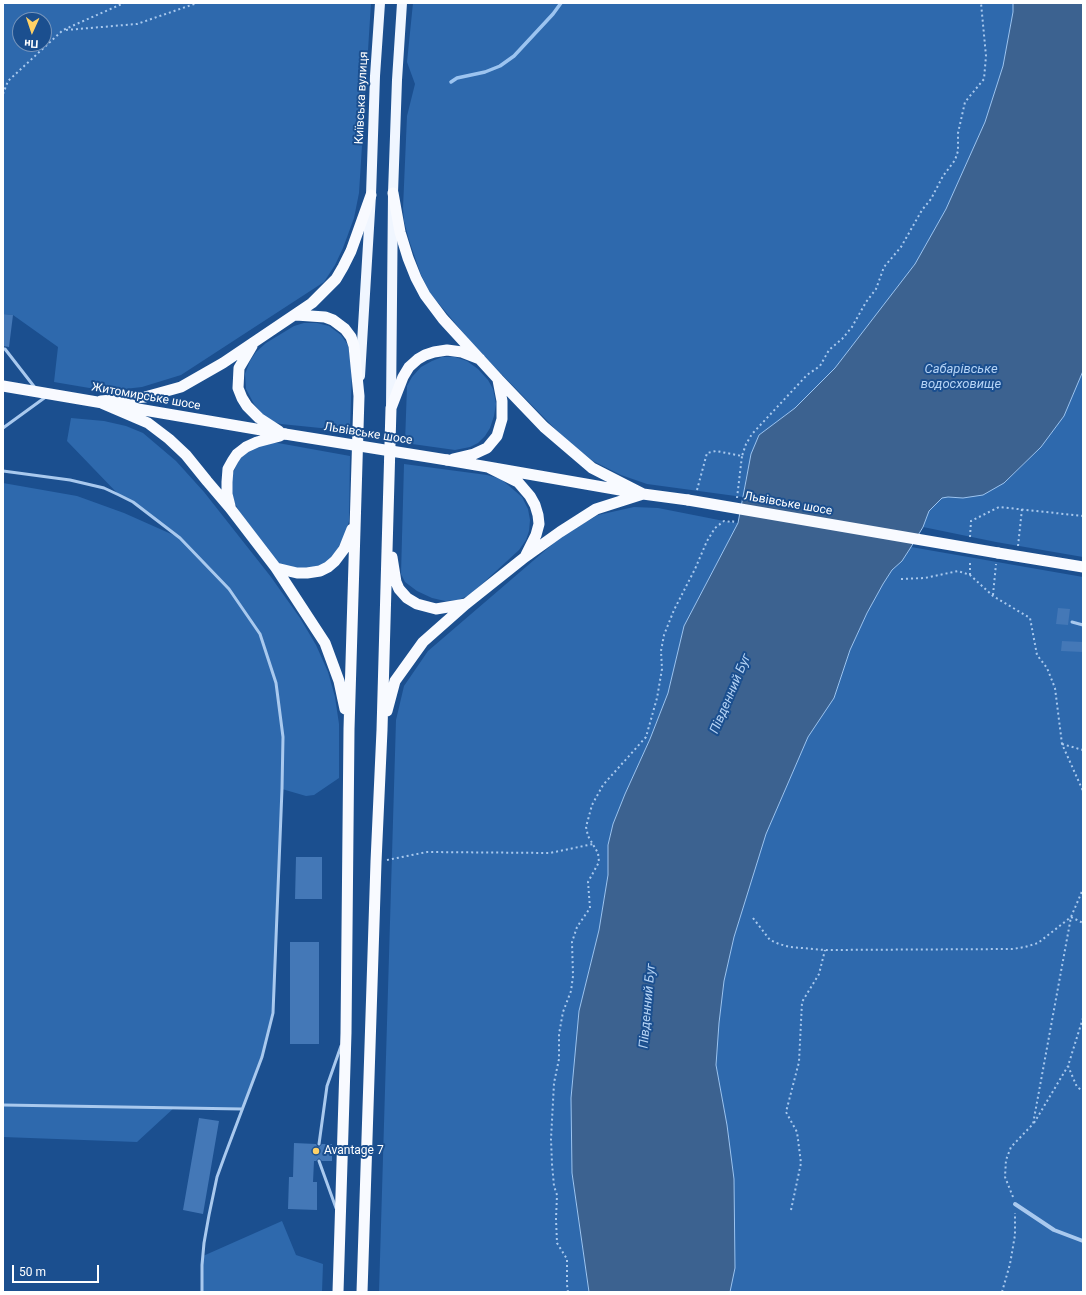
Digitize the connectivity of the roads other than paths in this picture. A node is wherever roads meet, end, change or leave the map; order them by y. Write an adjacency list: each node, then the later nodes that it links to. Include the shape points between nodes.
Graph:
1 (380, 3): 4 (main road, Київська вулиця)
2 (402, 3): 3 (main road)
3 (393, 193): 8 (highway, via 400,232 416,278 443,319); 15 (main road)
4 (371, 195): 5 (highway, via 351,251 336,279); 13 (main road, Київська вулиця)
5 (296, 315): 6 (highway); 13 (highway, via 326,317 345,329 354,346)
6 (255, 341): 14 (highway, via 224,363 181,387 144,397); 17 (highway, via 239,368 238,388 247,406 259,418)
7 (3, 349): 11 (lane)
8 (480, 359): 9 (highway); 15 (highway, via 462,352 447,350 425,355 409,367)
9 (498, 379): 18 (highway, via 502,419 497,436 487,448 474,454); 21 (highway, via 544,426 592,468)
10 (3, 386): 11 (highway, Житомирське шосе)
11 (38, 392): 12 (highway, Житомирське шосе)
12 (50, 394): 14 (highway, Житомирське шосе); 16 (lane)
13 (359, 396): 23 (highway)
14 (99, 402): 17 (highway, Житомирське шосе); 22 (highway, via 148,423 169,439 186,455)
15 (391, 408): 24 (highway)
16 (3, 428)
17 (285, 434): 18 (highway, Львівське шосе, bridge); 22 (highway, via 257,442 242,450 233,460 228,469 227,482)
18 (447, 460): 19 (highway, Львівське шосе)
19 (488, 467): 21 (highway, Львівське шосе); 25 (highway, via 518,482 535,505 538,515 537,530)
20 (3, 471): 35 (lane, via 88,483 133,502 180,538 229,589 260,634 276,683 283,737 275,998 262,1057)
21 (643, 494): 25 (highway, via 596,509); 26 (highway, Львівське шосе, bridge)
22 (230, 508): 27 (highway)
23 (355, 520): 27 (highway, via 344,549 328,567 307,573); 31 (highway)
24 (387, 530): 28 (highway, via 396,582 407,598 417,604 436,609); 32 (highway)
25 (525, 558): 28 (highway)
26 (1083, 567)
27 (276, 568): 31 (highway, via 325,643 339,681)
28 (466, 604): 32 (highway, via 423,642 395,681)
29 (1072, 622): 30 (lane)
30 (1083, 625)
31 (349, 729): 33 (highway)
32 (382, 730): 43 (highway)
33 (346, 1034): 36 (lane, via 327,1086); 39 (highway)
34 (3, 1105): 35 (lane)
35 (242, 1109): 41 (lane, via 212,1201 204,1243)
36 (319, 1144)
37 (320, 1161): 39 (lane)
38 (1015, 1204): 40 (street, via 1054,1230)
39 (341, 1223): 42 (highway)
40 (1083, 1241)
41 (202, 1292)
42 (338, 1292)
43 (362, 1292)

